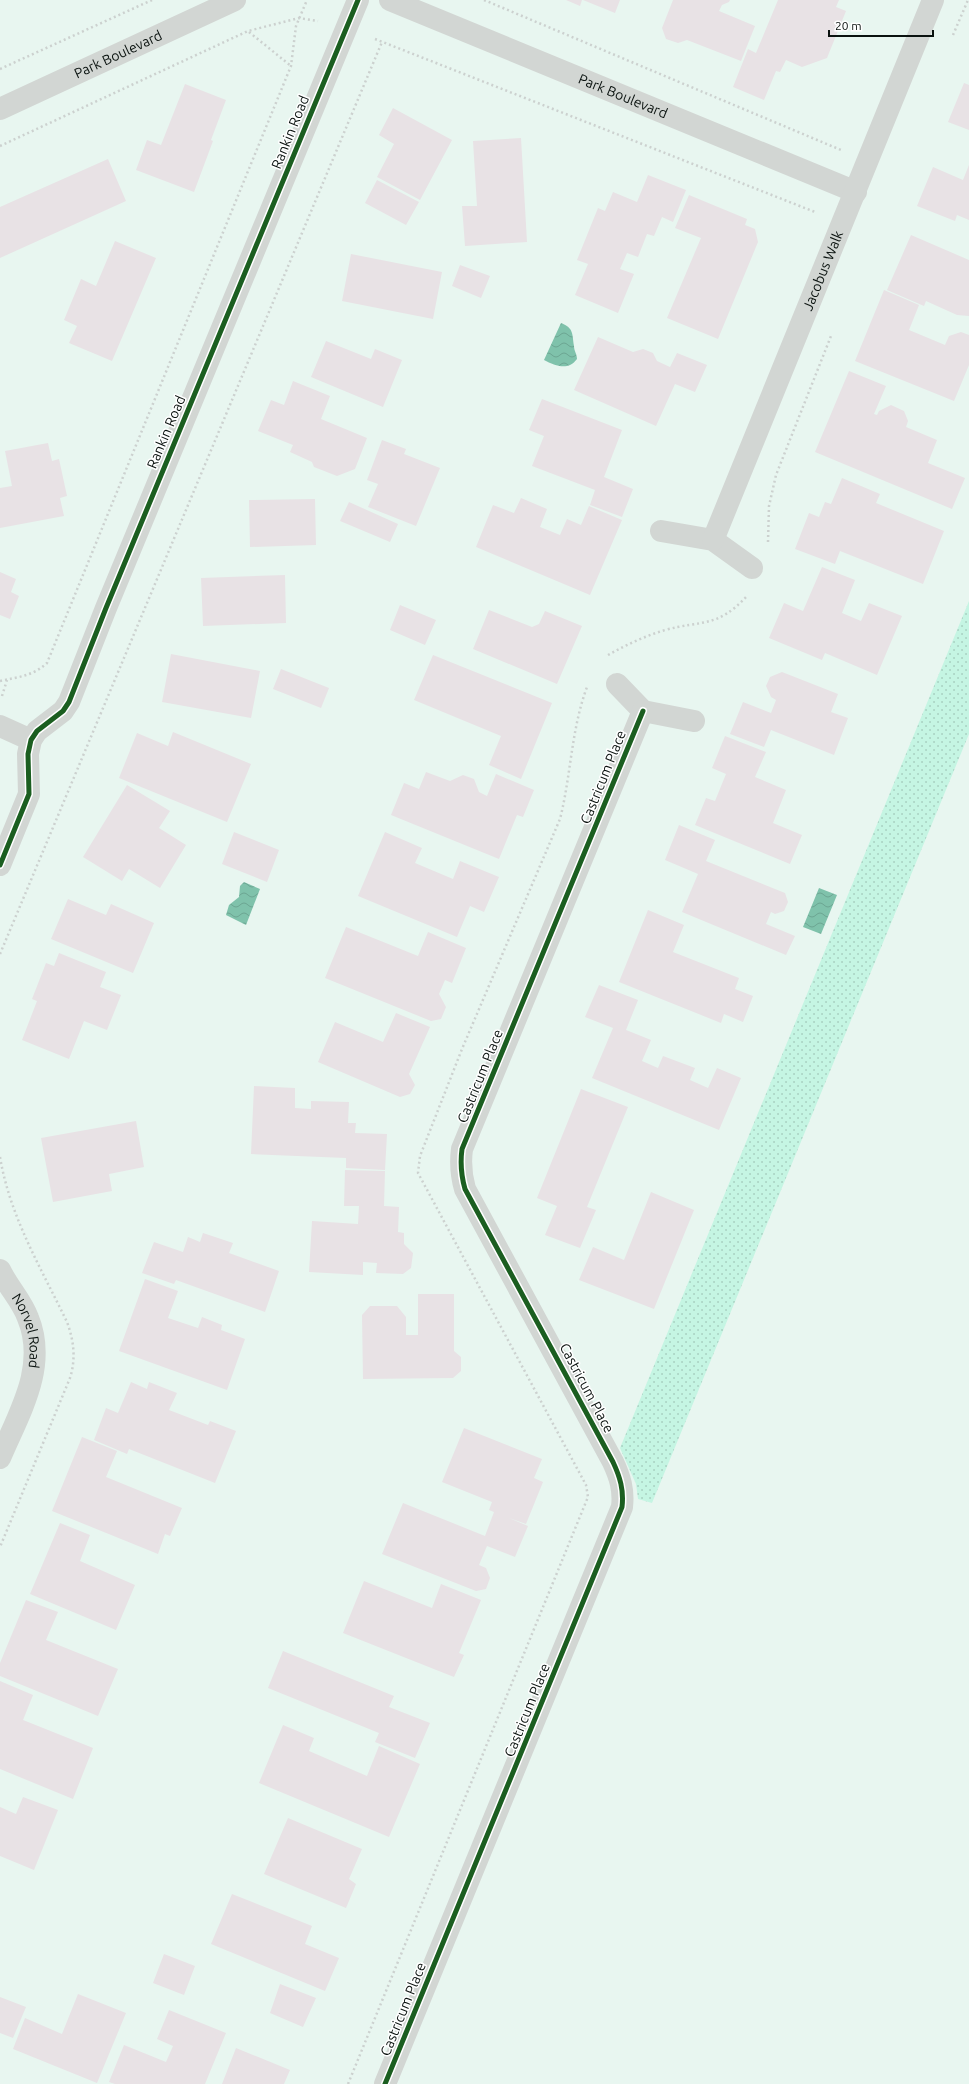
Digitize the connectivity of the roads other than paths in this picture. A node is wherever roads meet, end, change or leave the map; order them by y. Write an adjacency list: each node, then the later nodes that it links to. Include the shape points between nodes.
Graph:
1 (235, 0): 5 (street, Park Boulevard)
2 (358, 0): 14 (street, Rankin Road, via 72,695 63,711 37,731)
3 (390, 0): 6 (street, Park Boulevard)
4 (933, 0): 6 (street, Jacobus Walk)
5 (0, 109)
6 (856, 192): 8 (street, Jacobus Walk)
7 (661, 531): 8 (street)
8 (713, 540): 9 (street)
9 (752, 568)
10 (617, 684): 11 (street)
11 (643, 711): 12 (street); 18 (street, Castricum Place, via 462,1149 460,1162 465,1189 613,1462 621,1482 622,1507)
12 (694, 721)
13 (0, 726): 14 (street)
14 (31, 740): 15 (street, via 28,754 29,794)
15 (0, 865)
16 (1, 1272): 17 (street, Norvel Road, via 28,1316 36,1343 36,1356 30,1387)
17 (0, 1458)
18 (385, 2084)

